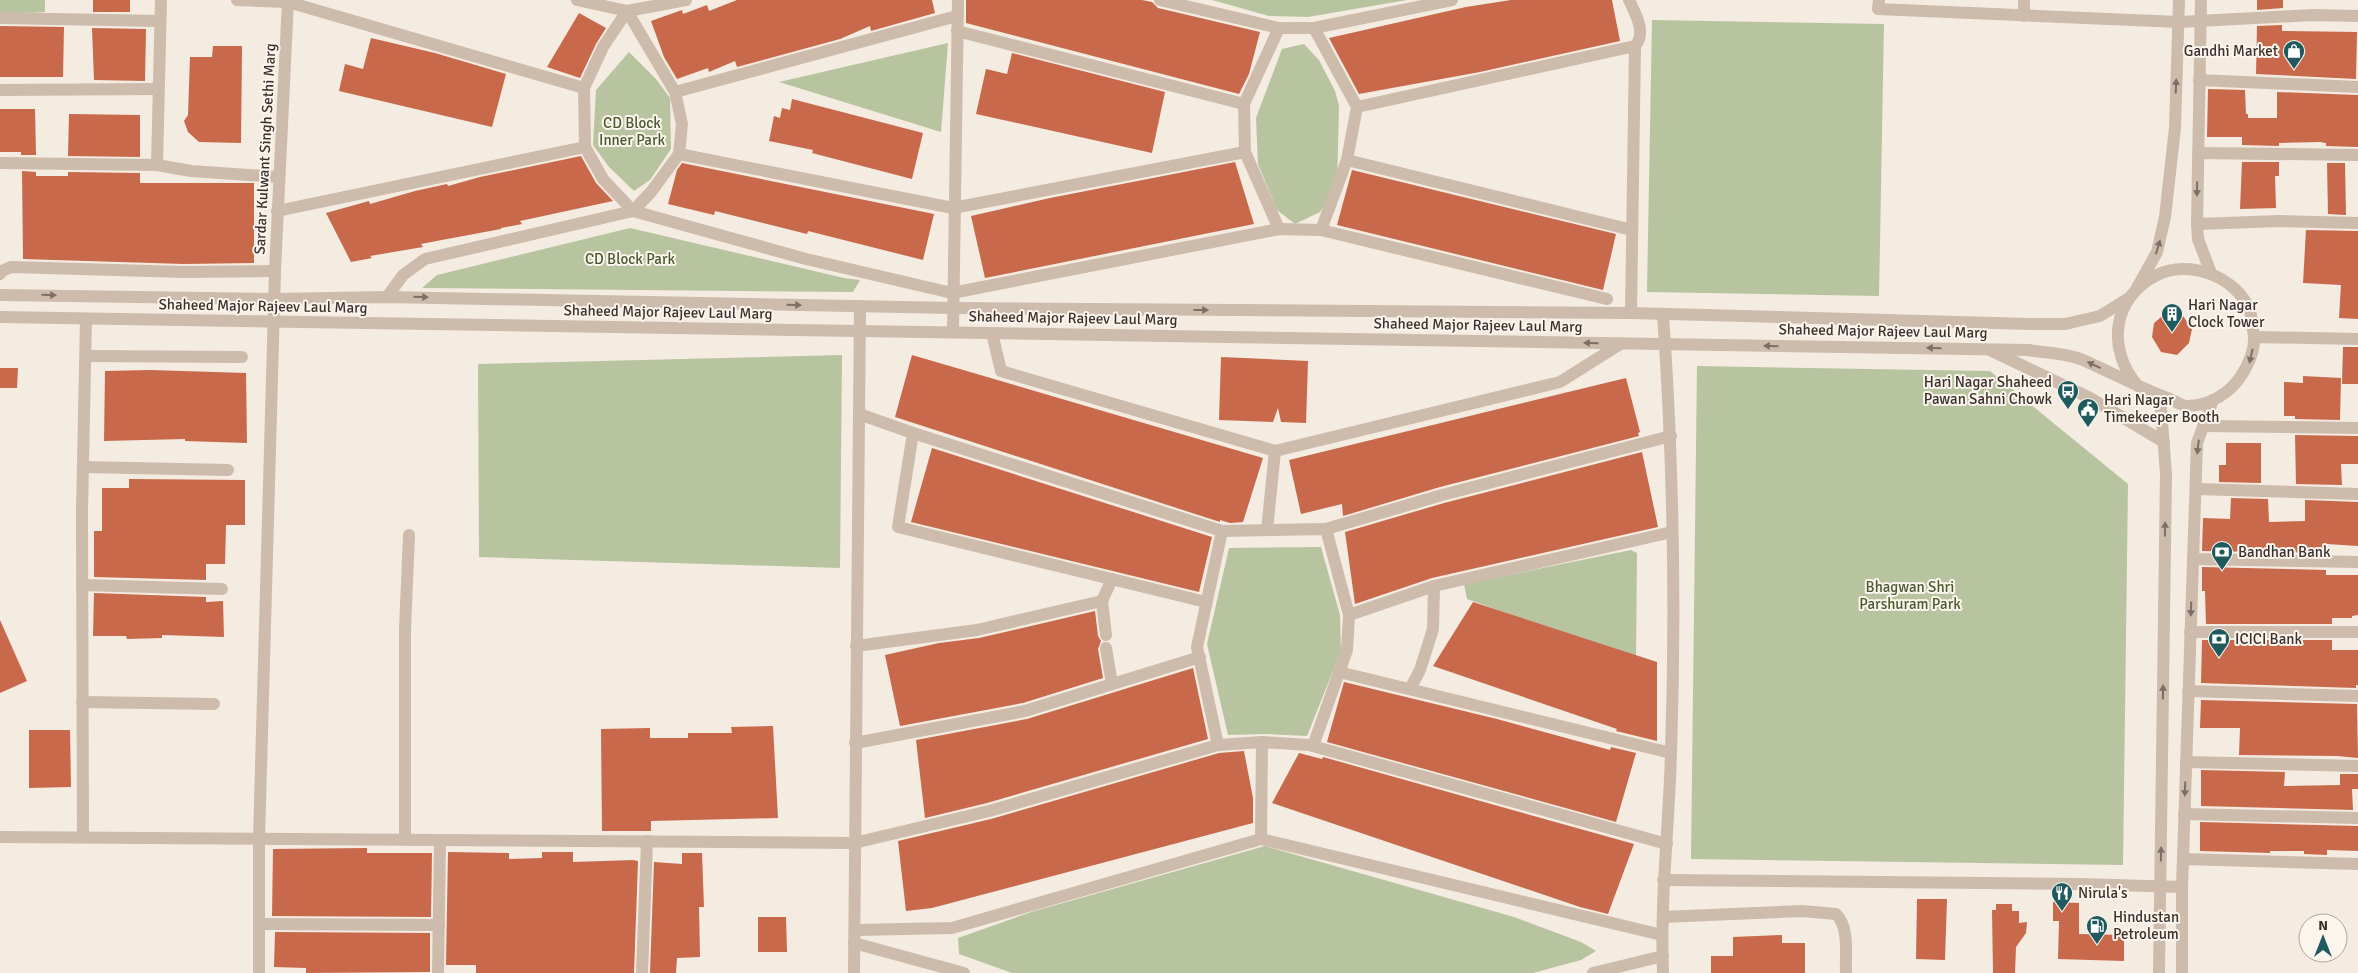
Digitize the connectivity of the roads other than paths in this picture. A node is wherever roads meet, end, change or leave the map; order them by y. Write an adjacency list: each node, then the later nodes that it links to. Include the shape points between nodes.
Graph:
1 (160, 0): 20 (street)
2 (237, 0): 13 (street)
3 (577, 0): 15 (street)
4 (686, 0): 15 (street)
5 (958, 0): 16 (street)
6 (1160, 0): 23 (street)
7 (1452, 0): 24 (street)
8 (1629, 0): 26 (street, via 1640,23)
9 (1879, 0): 14 (street, via 1878,9)
10 (2024, 0): 17 (street)
11 (2179, 0): 21 (street)
12 (2201, 0): 22 (street)
13 (288, 1): 29 (street); 43 (street, Sardar Kulwant Singh Sethi Marg)
14 (1949, 6): 17 (street)
15 (626, 12): 29 (street, via 603,47); 32 (street)
16 (957, 16): 25 (street); 32 (street)
17 (2024, 16): 21 (street)
18 (2358, 16): 22 (street, via 2313,15)
19 (0, 18): 20 (street)
20 (160, 20): 30 (street)
21 (2179, 22): 22 (street); 56 (street, one-way to 21, via 2157,252 2165,217 2175,128)
22 (2200, 22): 27 (street)
23 (1278, 28): 24 (street); 33 (street)
24 (1314, 28): 34 (street)
25 (957, 31): 33 (street); 44 (street)
26 (1635, 46): 34 (street); 51 (street)
27 (2199, 80): 28 (street); 37 (street)
28 (2358, 87)
29 (584, 88): 35 (street)
30 (158, 89): 31 (street); 42 (street)
31 (0, 90)
32 (675, 92): 38 (street, via 682,124)
33 (1244, 104): 36 (street)
34 (1357, 107): 40 (street)
35 (585, 148): 45 (street); 46 (street, via 603,179)
36 (1245, 152): 44 (street); 49 (street)
37 (2198, 153): 39 (street); 48 (street, one-way to 48)
38 (679, 154): 44 (street); 46 (street, via 651,192)
39 (2358, 154)
40 (1348, 160): 50 (street); 51 (street)
41 (0, 162): 42 (street)
42 (157, 165): 43 (street, via 191,171)
43 (279, 177): 45 (street, Sardar Kulwant Singh Sethi Marg)
44 (953, 208): 55 (street)
45 (277, 211): 52 (street, Sardar Kulwant Singh Sethi Marg)
46 (632, 211): 55 (street); 58 (street, via 425,259 403,275)
47 (2358, 223): 48 (street)
48 (2197, 224): 54 (street, via 2198,239)
49 (1279, 229): 50 (street); 55 (street)
50 (1320, 230): 60 (street)
51 (1632, 230): 63 (street)
52 (275, 271): 53 (street, via 11,267); 59 (street, Sardar Kulwant Singh Sethi Marg)
53 (0, 274)
54 (2211, 274): 56 (street, via 2184,269 2158,274); 71 (street, via 2234,288 2249,310)
55 (952, 293): 62 (street)
56 (2133, 294): 64 (street, Shaheed Major Rajeev Laul Marg, via 2100,316 2065,324); 78 (street, via 2120,316 2117,336 2120,357 2128,375)
57 (0, 295): 59 (street, Shaheed Major Rajeev Laul Marg, one-way to 59)
58 (386, 296): 59 (street, Shaheed Major Rajeev Laul Marg); 61 (street, Shaheed Major Rajeev Laul Marg, one-way to 61)
59 (274, 299): 67 (street, Sardar Kulwant Singh Sethi Marg)
60 (1607, 299)
61 (860, 306): 62 (street, Shaheed Major Rajeev Laul Marg); 68 (street)
62 (952, 308): 63 (street, Shaheed Major Rajeev Laul Marg, one-way to 63); 69 (street)
63 (1630, 313): 64 (street, Shaheed Major Rajeev Laul Marg)
64 (1663, 314): 74 (street)
65 (0, 317): 66 (street, Shaheed Major Rajeev Laul Marg)
66 (86, 319): 67 (street, Shaheed Major Rajeev Laul Marg); 76 (street)
67 (274, 323): 68 (street, Shaheed Major Rajeev Laul Marg); 130 (street, Sardar Kulwant Singh Sethi Marg)
68 (860, 331): 69 (street, Shaheed Major Rajeev Laul Marg); 81 (street)
69 (953, 332): 70 (street, Shaheed Major Rajeev Laul Marg)
70 (992, 333): 73 (street, Shaheed Major Rajeev Laul Marg, one-way to 70); 87 (street, via 1001,371)
71 (2255, 337): 72 (street); 80 (street, one-way to 80, via 2250,363 2235,386)
72 (2358, 339)
73 (1622, 343): 74 (street, Shaheed Major Rajeev Laul Marg); 87 (street, via 1560,382)
74 (1665, 344): 75 (street, Shaheed Major Rajeev Laul Marg, one-way to 74); 85 (street)
75 (1988, 349): 78 (street, Shaheed Major Rajeev Laul Marg, one-way to 75, via 2081,359 2028,350); 86 (street, via 2090,398)
76 (87, 356): 77 (street); 88 (street)
77 (242, 357)
78 (2138, 386): 79 (street)
79 (2160, 396): 80 (street, via 2186,406); 86 (street)
80 (2213, 400): 82 (street)
81 (859, 414): 84 (street); 109 (street)
82 (2203, 426): 83 (street); 90 (street, one-way to 90, via 2197,443)
83 (2358, 428)
84 (913, 433): 93 (street); 99 (street, via 898,527)
85 (1671, 436): 92 (street, via 1442,495); 95 (street)
86 (2164, 442): 140 (street, one-way to 86)
87 (1275, 451): 94 (street)
88 (84, 467): 89 (street); 100 (street)
89 (228, 470)
90 (2196, 489): 91 (street); 97 (street)
91 (2358, 494)
92 (1326, 529): 94 (street); 105 (street)
93 (1222, 530): 94 (street); 104 (street)
94 (1267, 530)
95 (1672, 532): 101 (street); 123 (street)
96 (408, 536): 132 (street)
97 (2193, 559): 98 (street); 106 (street, one-way to 106)
98 (2358, 562)
99 (1112, 579): 103 (street); 104 (street)
100 (82, 585): 102 (street); 117 (street)
101 (1434, 586): 105 (street); 114 (street, via 1433,629 1420,670)
102 (222, 589)
103 (1102, 602): 108 (street); 109 (street, via 977,630)
104 (1206, 602): 111 (street, via 1197,647)
105 (1348, 615): 112 (street, via 1347,650)
106 (2190, 632): 107 (street); 115 (street)
107 (2358, 632)
108 (1106, 635)
109 (856, 646): 120 (street)
110 (1106, 648): 113 (street)
111 (1200, 658): 113 (street); 121 (street)
112 (1339, 672): 114 (street); 122 (street)
113 (1112, 684): 120 (street, via 1025,711)
114 (1410, 689): 123 (street)
115 (2188, 691): 116 (street); 124 (street)
116 (2358, 696)
117 (82, 702): 118 (street); 129 (street)
118 (214, 704)
119 (1262, 742): 121 (street); 122 (street); 131 (street)
120 (855, 743): 135 (street)
121 (1218, 745): 135 (street, via 989,811)
122 (1313, 746): 136 (street)
123 (1671, 753): 136 (street)
124 (2186, 762): 125 (street); 126 (street, one-way to 126)
125 (2358, 766)
126 (2184, 814): 127 (street); 137 (street)
127 (2358, 818)
128 (0, 837): 129 (street)
129 (83, 837): 130 (street)
130 (259, 838): 132 (street); 143 (street, Sardar Kulwant Singh Sethi Marg)
131 (1261, 838): 145 (street); 146 (street, via 952,928)
132 (405, 840): 133 (street)
133 (440, 840): 134 (street); 144 (street)
134 (646, 841): 135 (street); 150 (street)
135 (854, 843): 146 (street)
136 (1667, 844): 139 (street)
137 (2183, 859): 138 (street); 141 (street)
138 (2358, 864)
139 (1664, 880): 140 (street); 142 (street)
140 (2161, 886): 141 (street); 156 (street)
141 (2182, 887): 157 (street)
142 (1663, 917): 145 (street); 155 (street, via 1802,911 1836,914 1842,920 1845,932)
143 (259, 924): 144 (street); 148 (street, Sardar Kulwant Singh Sethi Marg)
144 (439, 925): 149 (street)
145 (1662, 935): 147 (street)
146 (854, 936): 151 (street); 152 (street)
147 (1663, 956): 153 (street); 154 (street)
148 (259, 973)
149 (438, 973)
150 (642, 973)
151 (854, 973)
152 (964, 973)
153 (1592, 973)
154 (1663, 973)
155 (1846, 973)
156 (2159, 973)
157 (2182, 973)

